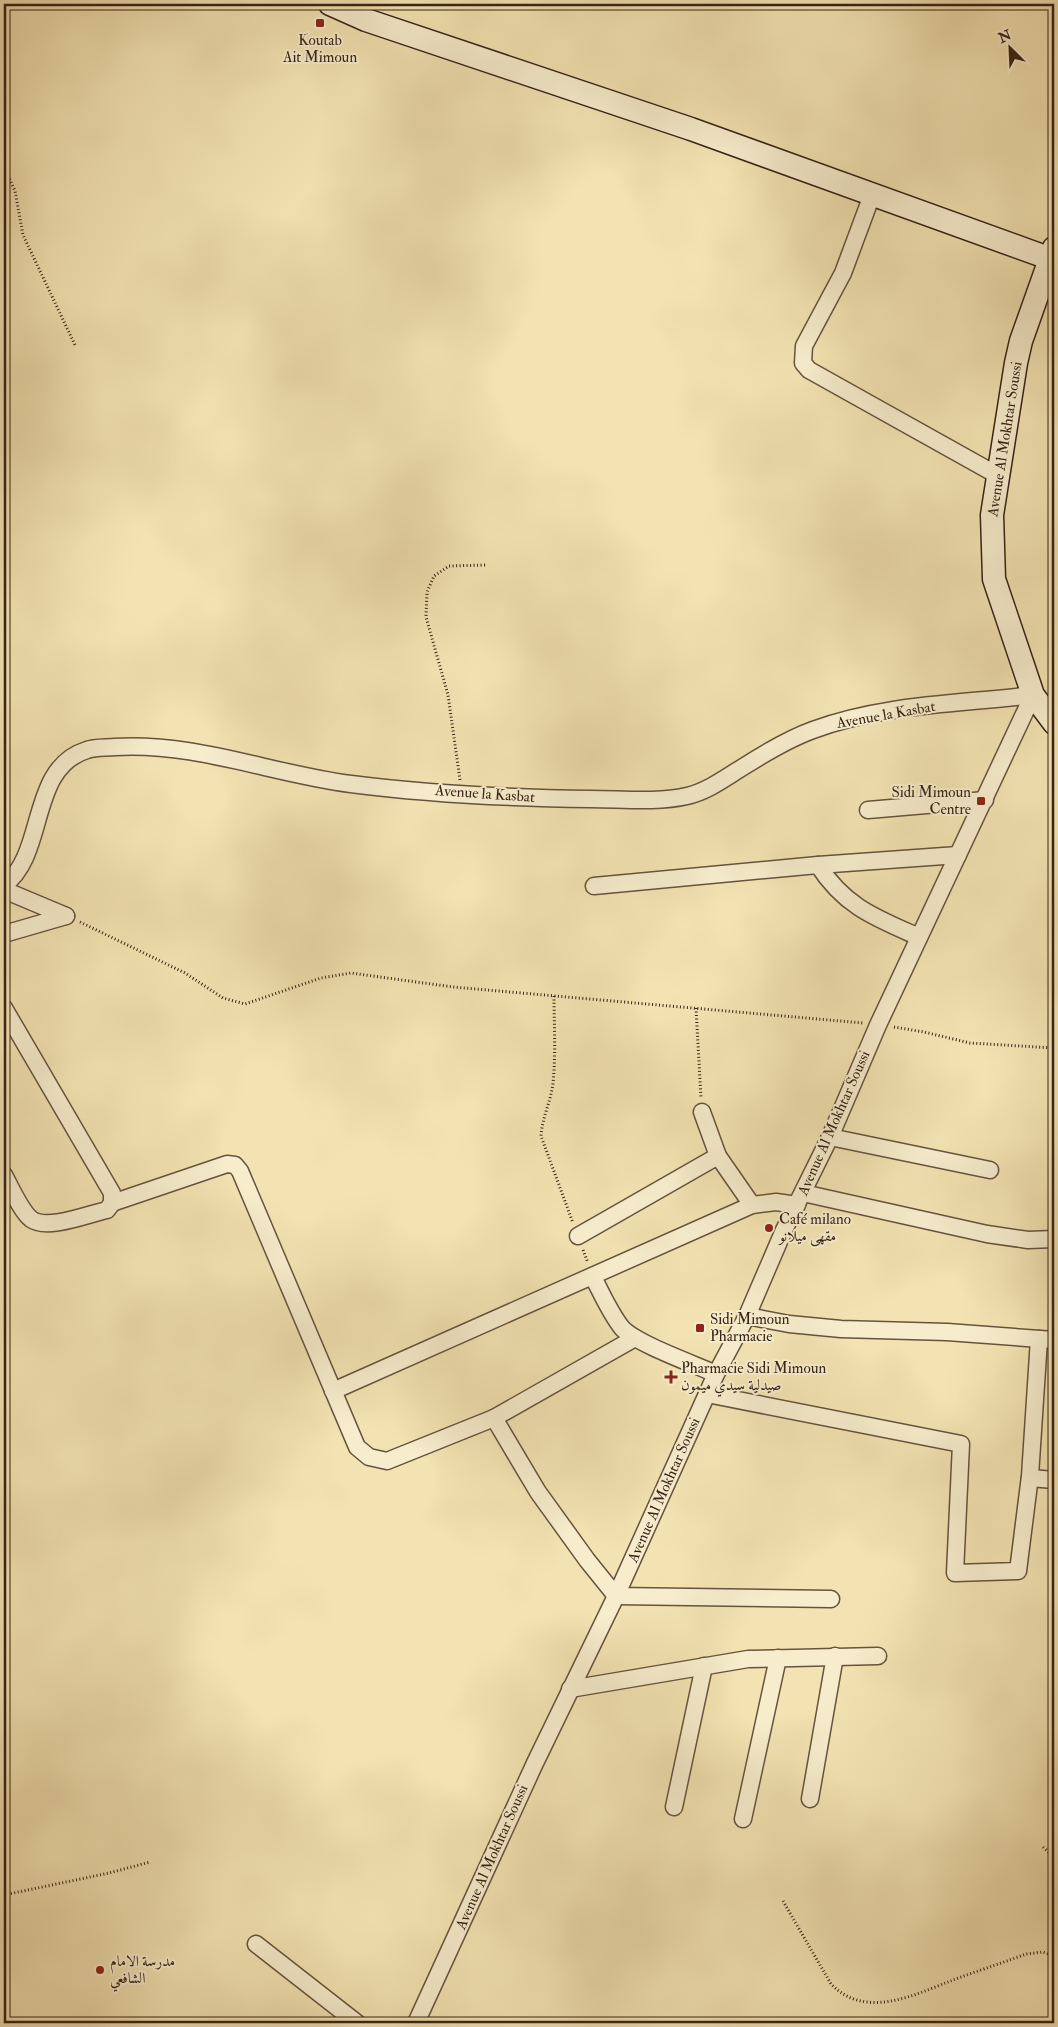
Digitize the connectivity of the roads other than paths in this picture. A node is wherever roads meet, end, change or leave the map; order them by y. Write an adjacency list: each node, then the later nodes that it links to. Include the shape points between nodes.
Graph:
1 (330, 4): 2 (street, via 366,20 682,126)
2 (872, 195): 3 (street); 4 (street, via 843,273 804,346 802,363 809,370)
3 (1053, 256): 4 (street, Avenue Al Mokhtar Soussi, via 1021,341)
4 (997, 475): 5 (street, Avenue Al Mokhtar Soussi, via 992,515 994,579)
5 (1033, 695): 6 (street); 7 (street, Avenue Al Mokhtar Soussi); 11 (street, Avenue la Kasbat, via 910,708 841,721 787,741 722,780 688,796 643,799 547,798 350,784 175,748 129,746 89,749 72,756 58,769 24,860 12,880)
6 (1054, 723)
7 (985, 800): 8 (street); 9 (street, Avenue Al Mokhtar Soussi)
8 (868, 810)
9 (958, 855): 10 (street); 15 (street, Avenue Al Mokhtar Soussi)
10 (818, 865): 12 (street); 15 (street, via 834,888 861,910)
11 (4, 886)
12 (594, 886)
13 (4, 890): 14 (street, via 66,916)
14 (4, 934)
15 (919, 937): 18 (street, Avenue Al Mokhtar Soussi)
16 (4, 1008): 23 (street, via 112,1193)
17 (702, 1112): 19 (street)
18 (830, 1137): 20 (street); 22 (street, Avenue Al Mokhtar Soussi)
19 (718, 1156): 24 (street); 25 (street)
20 (990, 1170)
21 (4, 1175): 23 (street, via 29,1218 39,1224 106,1210)
22 (800, 1199): 24 (street); 26 (street, via 987,1234 1028,1240); 28 (street, Avenue Al Mokhtar Soussi)
23 (112, 1203): 32 (street, via 227,1164 235,1165)
24 (752, 1206): 27 (street)
25 (578, 1236)
26 (1054, 1239)
27 (593, 1277): 29 (street, via 611,1312); 32 (street)
28 (747, 1316): 30 (street, via 841,1329 947,1332); 31 (street, Avenue Al Mokhtar Soussi)
29 (635, 1338): 31 (street); 34 (street)
30 (1046, 1340): 35 (street)
31 (716, 1374): 33 (street, Avenue Al Mokhtar Soussi)
32 (333, 1391): 34 (street, via 357,1447 369,1457 387,1461)
33 (707, 1394): 35 (street, via 961,1444 955,1573 1018,1571); 37 (street, Avenue Al Mokhtar Soussi)
34 (494, 1418): 37 (street, via 538,1492)
35 (1030, 1478): 36 (street)
36 (1054, 1480)
37 (616, 1596): 38 (street); 43 (street, Avenue Al Mokhtar Soussi)
38 (831, 1599)
39 (835, 1656): 40 (street); 41 (street); 44 (street)
40 (878, 1656)
41 (778, 1658): 42 (street); 46 (street)
42 (704, 1666): 43 (street); 45 (street)
43 (570, 1689): 49 (street, Avenue Al Mokhtar Soussi)
44 (810, 1800)
45 (674, 1807)
46 (743, 1818)
47 (256, 1944): 48 (street)
48 (357, 2023)
49 (416, 2023)

